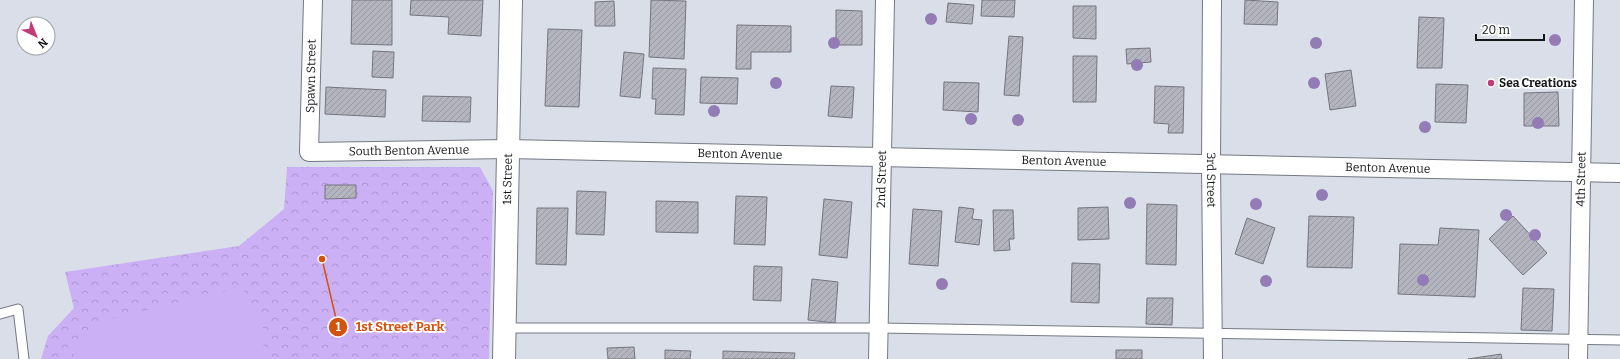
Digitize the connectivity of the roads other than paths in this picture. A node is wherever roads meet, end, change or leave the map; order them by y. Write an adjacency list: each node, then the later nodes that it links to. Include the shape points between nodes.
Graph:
1 (313, 0): 7 (street, Spawn Street)
2 (510, 0): 6 (street, 1st Street)
3 (885, 0): 8 (street, 2nd Street)
4 (1212, 0): 9 (street, 3rd Street)
5 (1584, 0): 10 (street, 4th Street)
6 (508, 149): 7 (street, South Benton Avenue); 8 (street, Benton Avenue); 13 (street, 1st Street)
7 (309, 152)
8 (882, 157): 9 (street, Benton Avenue); 14 (street, 2nd Street)
9 (1211, 164): 10 (street, Benton Avenue); 15 (street, 3rd Street)
10 (1581, 172): 11 (street, Benton Avenue); 16 (street, 4th Street)
11 (1620, 173)
12 (0, 314): 18 (lane, via 18,309)
13 (505, 328): 14 (lane); 19 (street, 1st Street)
14 (879, 328): 15 (lane); 20 (street, 2nd Street)
15 (1214, 334): 16 (lane); 21 (street, 3rd Street)
16 (1578, 339): 17 (lane); 22 (street, 4th Street)
17 (1620, 340)
18 (24, 359)
19 (504, 359)
20 (878, 359)
21 (1213, 359)
22 (1578, 359)

